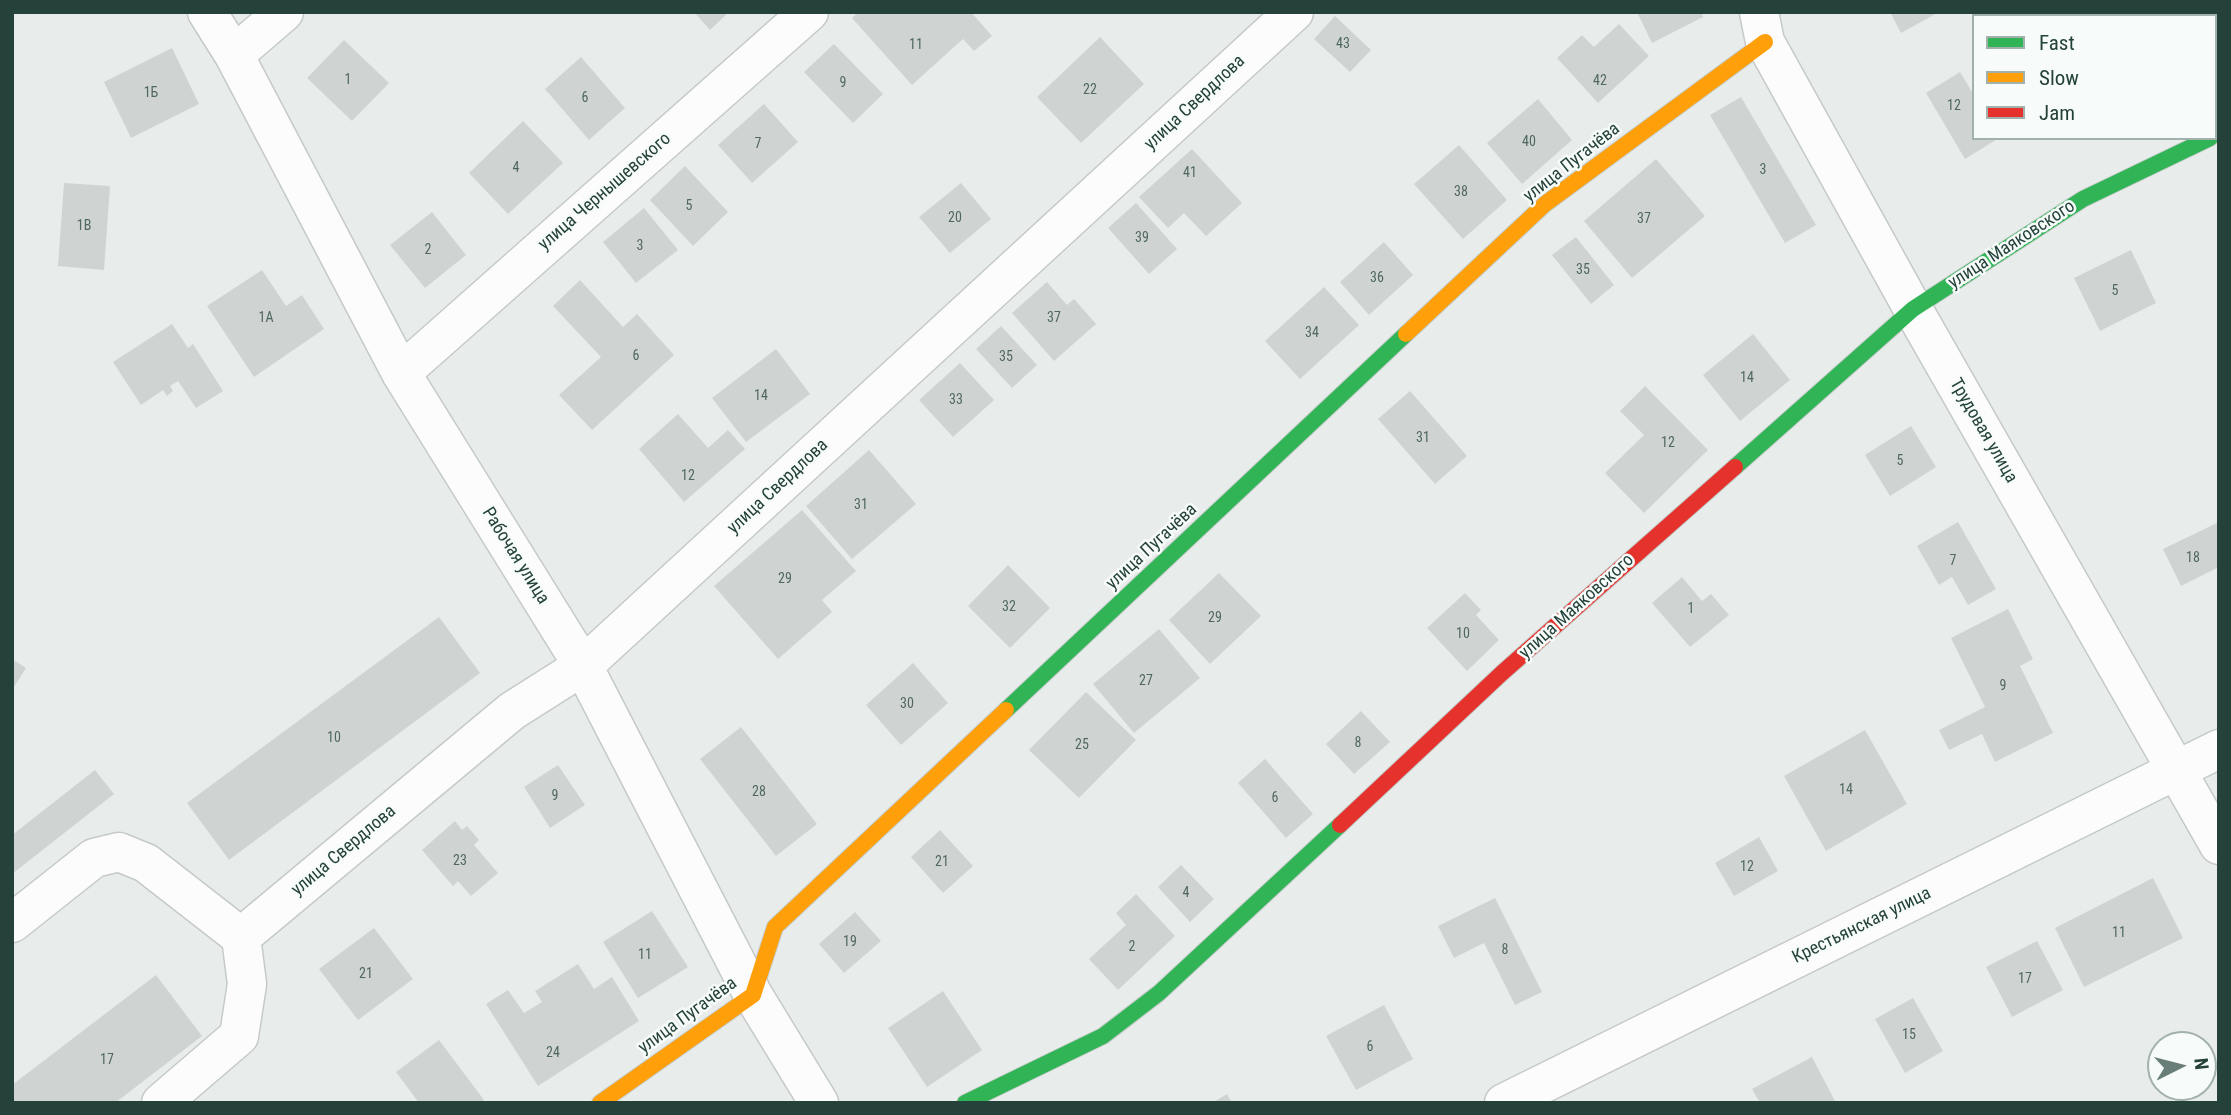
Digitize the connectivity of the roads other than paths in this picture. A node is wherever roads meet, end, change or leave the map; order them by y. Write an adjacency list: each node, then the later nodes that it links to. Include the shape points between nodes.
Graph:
1 (206, 12): 6 (street, Рабочая улица)
2 (284, 12): 6 (street)
3 (809, 12): 9 (street, улица Чернышевского)
4 (1294, 12): 10 (street, улица Свердлова)
5 (1762, 27): 8 (street, Трудовая улица); 16 (street, улица Пугачёва, via 1545,205 775,927)
6 (234, 55): 9 (street, Рабочая улица)
7 (2206, 140): 8 (street, улица Маяковского, via 2083,199)
8 (1913, 309): 12 (street, Трудовая улица); 20 (street, улица Маяковского, via 1502,673 1158,993 1103,1036)
9 (401, 373): 10 (street, Рабочая улица)
10 (583, 666): 15 (street, улица Свердлова, via 512,711); 16 (street, Рабочая улица)
11 (2219, 749): 12 (street, Крестьянская улица)
12 (2178, 771): 13 (street, Трудовая улица); 21 (street, Крестьянская улица)
13 (2219, 845)
14 (12, 923): 15 (street, via 94,858 119,852 146,863)
15 (241, 937): 17 (street, via 247,984 239,1036)
16 (753, 995): 18 (street, улица Пугачёва); 19 (street, Рабочая улица)
17 (161, 1103)
18 (600, 1103)
19 (819, 1103)
20 (965, 1103)
21 (1504, 1103)

